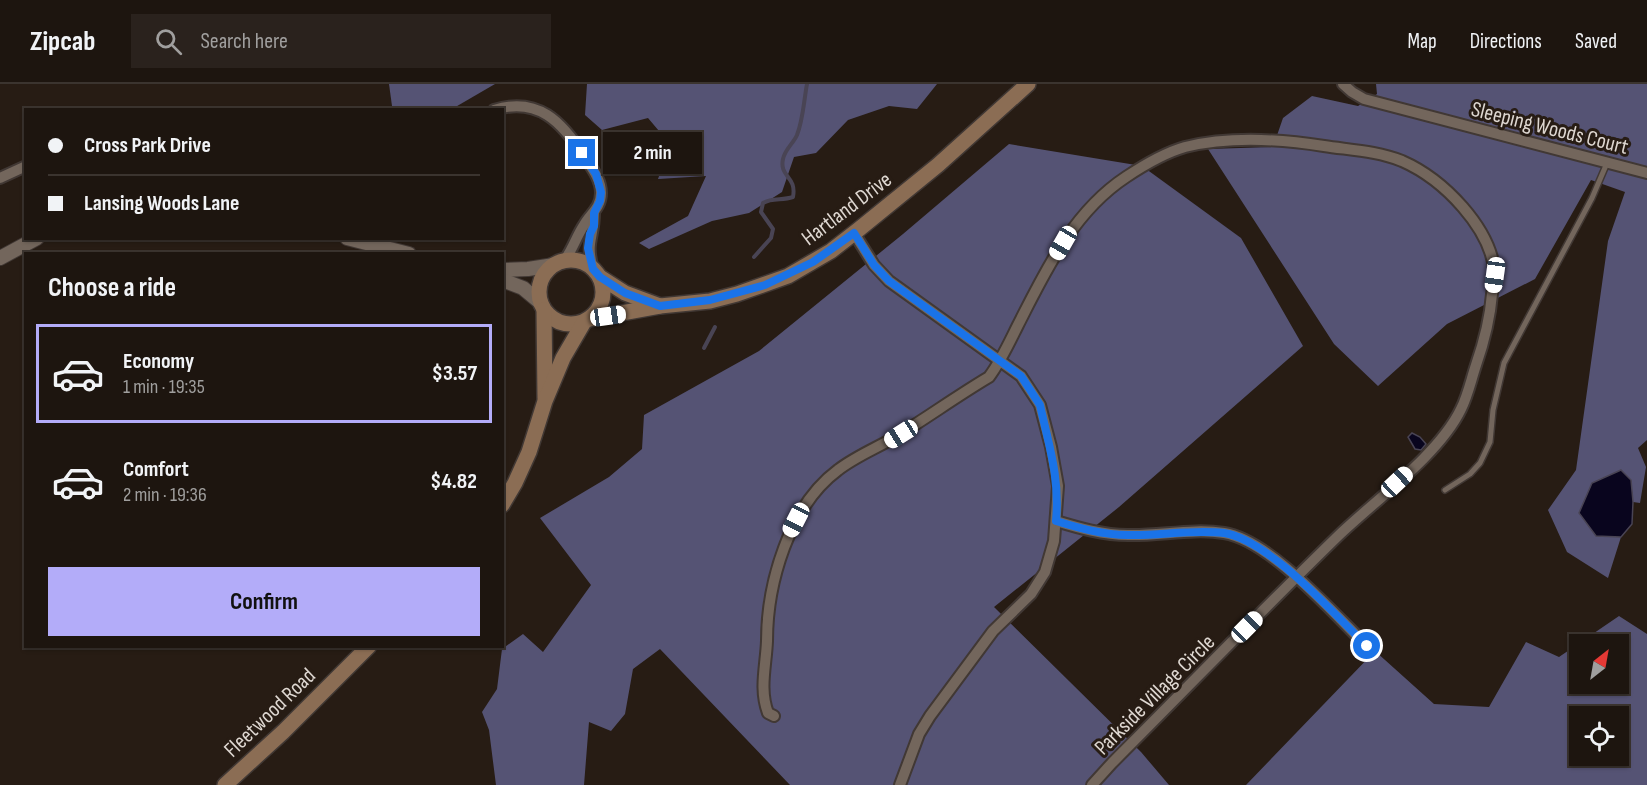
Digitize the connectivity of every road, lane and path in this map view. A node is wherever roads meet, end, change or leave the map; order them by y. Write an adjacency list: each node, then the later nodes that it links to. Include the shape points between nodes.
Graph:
1 (1028, 84): 9 (main road, Hartland Drive)
2 (1343, 84): 4 (street, Sleeping Woods Court, via 1364,99)
3 (504, 108): 8 (street, via 520,105 533,108 562,125 596,174 601,192)
4 (1608, 162): 6 (street, Sleeping Woods Court); 23 (lane, via 1504,363 1490,442 1480,463)
5 (24, 167): 7 (street)
6 (1647, 173)
7 (0, 178)
8 (594, 213): 14 (street, via 585,222 576,244); 16 (street, via 588,248)
9 (854, 233): 19 (main road, Hartland Drive, via 813,262 765,285 710,300); 21 (street, via 889,281)
10 (33, 240): 13 (street)
11 (356, 240): 12 (street)
12 (401, 252)
13 (0, 258)
14 (559, 263): 15 (street, Hartland Drive); 16 (main road, Hartland Drive, via 574,260); 18 (main road, via 546,272 541,282)
15 (504, 270)
16 (597, 273): 19 (main road, Hartland Drive, via 625,293); 20 (main road, via 603,298 600,308)
17 (504, 281): 18 (street, Hartland Drive, via 523,288)
18 (542, 306): 20 (main road, Hartland Drive, via 563,324); 22 (main road)
19 (660, 306): 20 (main road, Hartland Drive)
20 (587, 320): 22 (main road, via 563,358)
21 (1000, 362): 25 (street, via 1021,376 1040,405 1058,486); 26 (street, Parkside Village Circle, via 1072,228 1107,190 1157,158 1205,144 1302,143 1384,155 1439,184 1485,237 1495,275 1491,314 1470,391 1452,426 1426,455); 29 (street, Parkside Village Circle, via 989,377 836,471 802,509 781,560 768,618 764,703 768,714)
22 (545, 400): 24 (main road, via 529,452)
23 (1445, 490)
24 (504, 502)
25 (1056, 521): 26 (street, via 1122,535 1230,534 1276,559); 31 (street, via 1045,572 1031,594 993,631 930,717 919,734)
26 (1297, 578): 27 (street); 32 (street, Parkside Village Circle)
27 (1367, 646)
28 (367, 648): 30 (main road, Fleetwood Road)
29 (774, 716)
30 (225, 785)
31 (900, 785)
32 (1092, 785)

